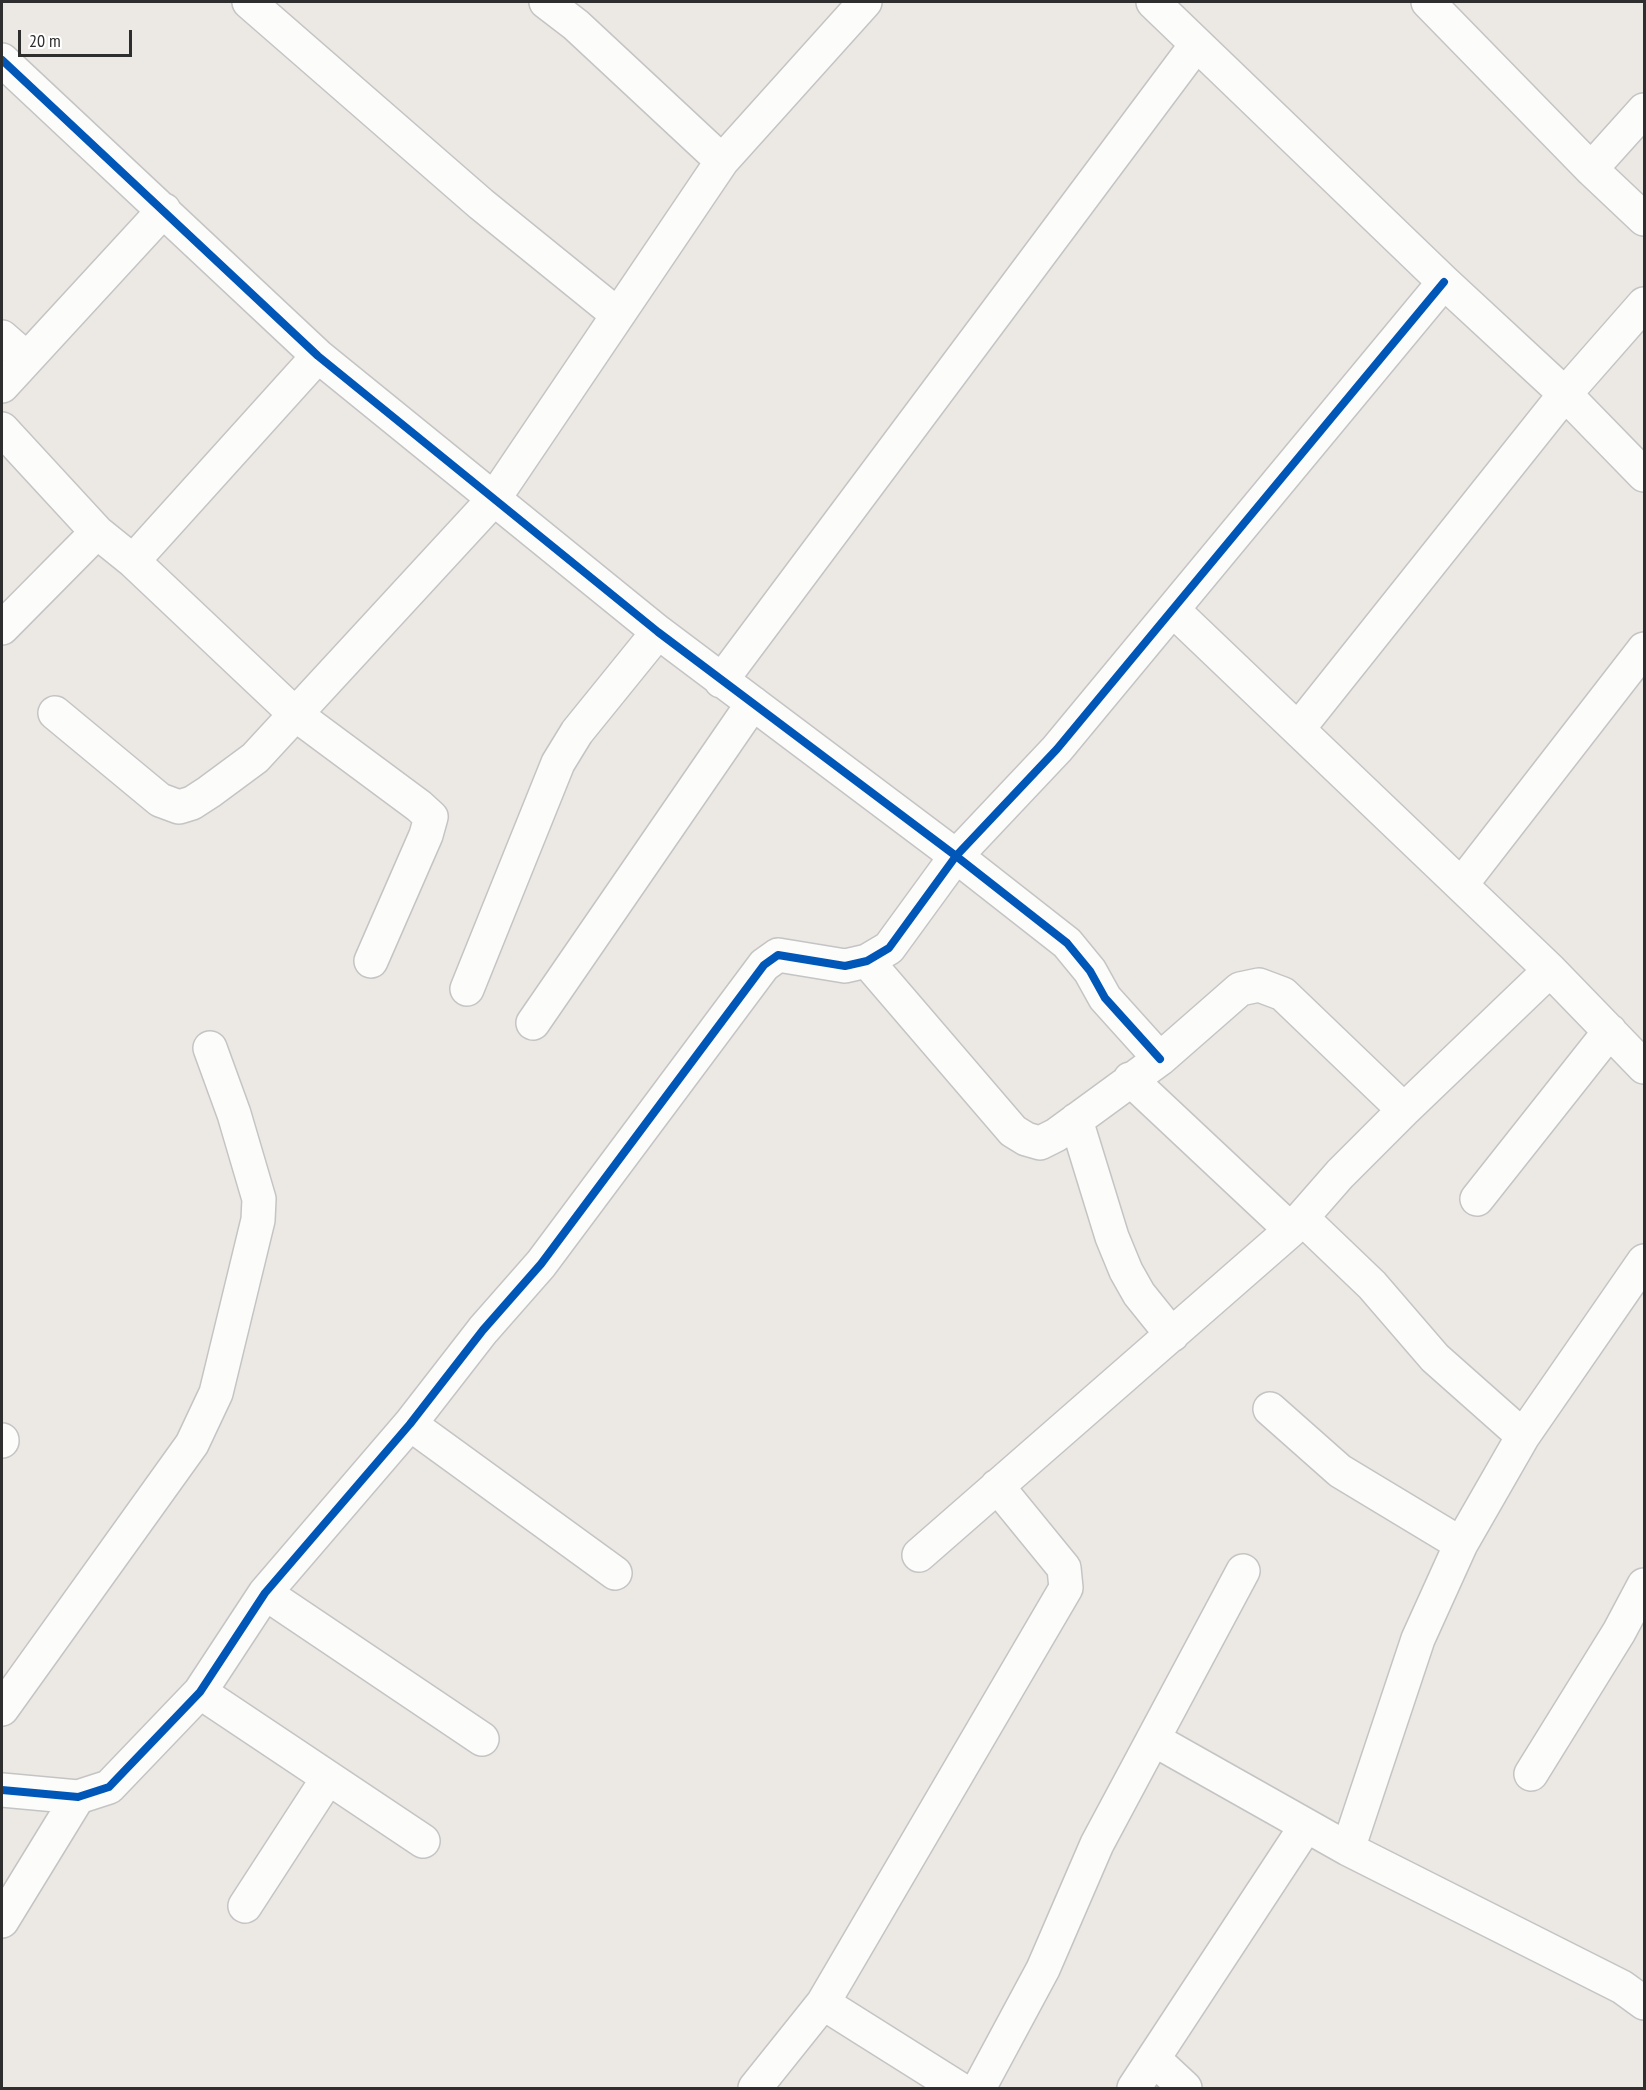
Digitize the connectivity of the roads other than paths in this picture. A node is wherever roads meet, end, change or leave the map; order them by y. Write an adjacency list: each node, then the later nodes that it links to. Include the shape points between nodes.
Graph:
1 (249, 2): 15 (street, via 481,204)
2 (546, 2): 9 (street)
3 (865, 2): 9 (street)
4 (1153, 2): 6 (street)
5 (1428, 2): 10 (street)
6 (1196, 45): 13 (street); 30 (street)
7 (2, 60): 11 (street)
8 (1644, 110): 10 (street)
9 (722, 161): 15 (street)
10 (1591, 169): 12 (street)
11 (164, 210): 17 (street); 18 (street)
12 (1644, 219)
13 (1443, 282): 20 (street); 26 (street)
14 (1644, 304): 20 (street)
15 (618, 315): 23 (street)
16 (2, 337): 18 (street)
17 (318, 356): 23 (street); 25 (street)
18 (26, 358): 19 (street)
19 (2, 386)
20 (1565, 394): 22 (street); 34 (street)
21 (2, 429): 24 (street)
22 (1644, 475)
23 (493, 500): 28 (street); 33 (street)
24 (97, 532): 25 (street); 27 (street)
25 (133, 561): 33 (street)
26 (1173, 610): 34 (street); 35 (street, via 1058,749)
27 (2, 628)
28 (658, 632): 30 (street); 40 (street, via 577,732 558,763)
29 (1644, 649): 36 (street)
30 (721, 681): 31 (street)
31 (753, 703): 35 (street); 41 (street)
32 (55, 713): 33 (street, via 160,800 178,807 192,803 255,758)
33 (295, 714): 37 (street, via 431,817)
34 (1298, 729): 36 (street)
35 (956, 855): 38 (street, via 889,948); 44 (street, via 1067,943 1090,971 1105,998)
36 (1461, 885): 39 (street)
37 (371, 961)
38 (867, 962): 48 (street, via 1013,1131 1040,1143); 54 (street, via 845,966 778,955 764,965 541,1264 483,1330)
39 (1550, 970): 42 (street); 47 (street)
40 (467, 989)
41 (533, 1023)
42 (1610, 1031): 45 (street); 49 (street)
43 (210, 1048): 63 (street, via 259,1199 258,1221 216,1393 192,1444)
44 (1160, 1059): 46 (street); 47 (street, via 1240,989 1259,985 1283,994)
45 (1644, 1067)
46 (1130, 1079): 48 (street); 50 (street)
47 (1404, 1110): 50 (street)
48 (1076, 1120): 52 (street, via 1126,1271)
49 (1477, 1199)
50 (1297, 1224): 52 (street); 55 (street, via 1372,1284 1435,1358)
51 (1644, 1261): 55 (street)
52 (1172, 1335): 56 (street)
53 (1270, 1409): 57 (street, via 1340,1471)
54 (410, 1424): 60 (street); 62 (street)
55 (1523, 1436): 57 (street)
56 (997, 1486): 58 (street); 77 (street, via 1064,1568 1066,1587)
57 (1461, 1544): 74 (street, via 1418,1639)
58 (919, 1555)
59 (1243, 1571): 67 (street)
60 (615, 1573)
61 (1644, 1586): 68 (street)
62 (265, 1593): 64 (street); 66 (street)
63 (13, 1670): 65 (street)
64 (200, 1692): 69 (street); 71 (street, via 109,1787)
65 (2, 1709)
66 (482, 1739)
67 (1153, 1739): 72 (street); 82 (street, via 1097,1844 1043,1969)
68 (1531, 1774)
69 (328, 1778): 73 (street); 75 (street)
70 (2, 1790): 71 (street)
71 (78, 1797): 76 (street)
72 (1306, 1826): 74 (street); 79 (street)
73 (423, 1841)
74 (1348, 1849): 78 (street, via 1622,1987)
75 (244, 1906)
76 (2, 1921)
77 (823, 2003): 80 (street); 81 (street)
78 (1644, 2003)
79 (1155, 2060): 83 (street); 84 (street)
80 (755, 2088)
81 (958, 2088)
82 (979, 2088)
83 (1134, 2088)
84 (1185, 2088)

